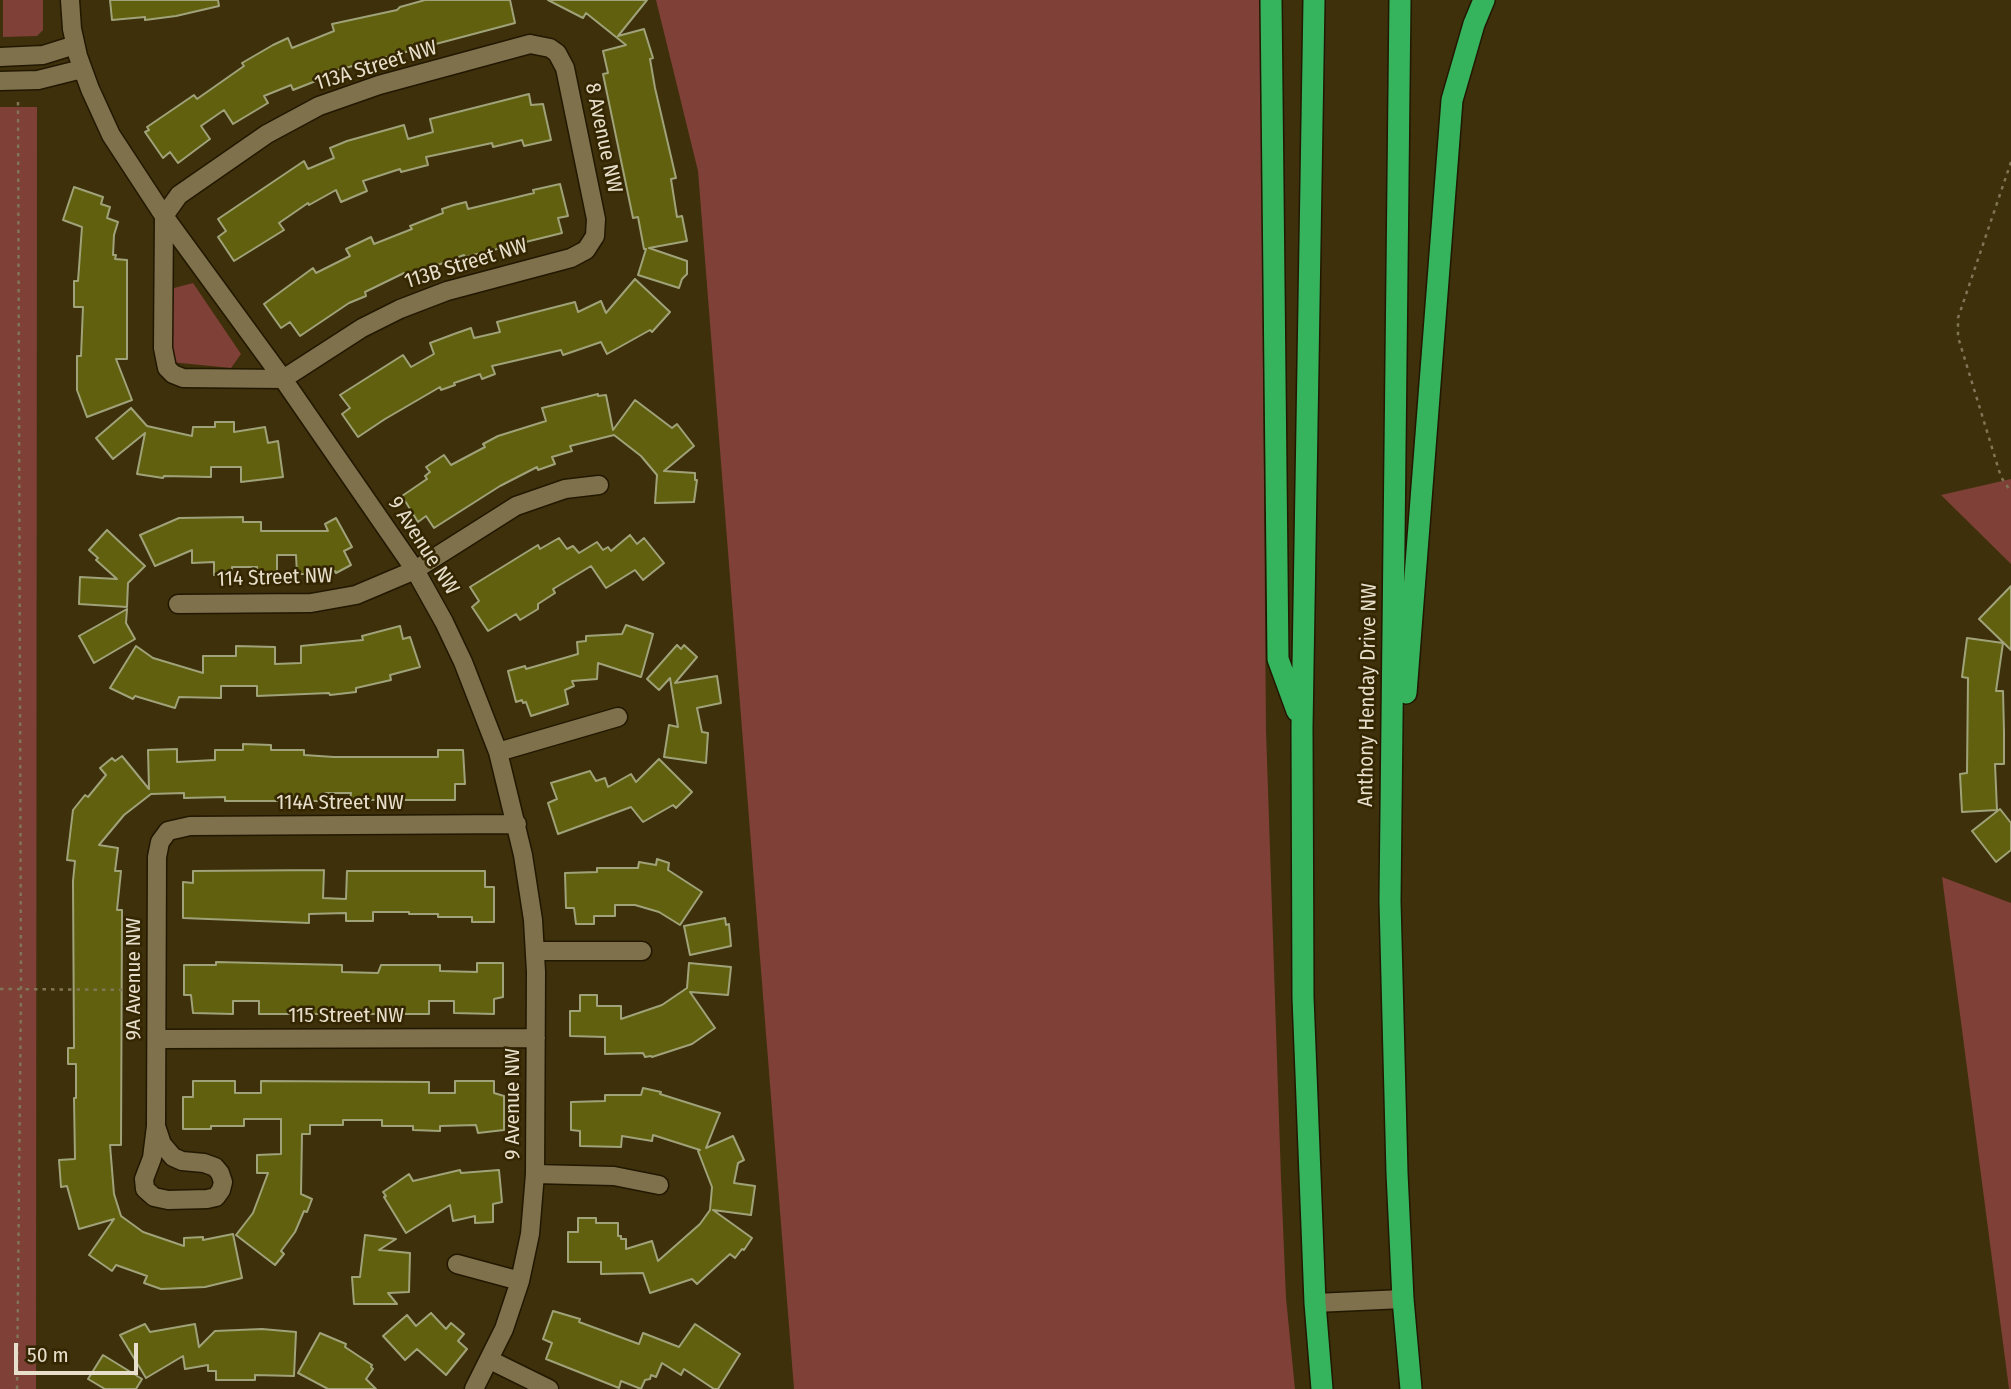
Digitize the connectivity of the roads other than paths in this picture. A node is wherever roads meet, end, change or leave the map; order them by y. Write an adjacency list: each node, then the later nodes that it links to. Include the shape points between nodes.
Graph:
1 (70, 0): 6 (street, 9 Avenue NW)
2 (1270, 0): 18 (highway, via 1278,659)
3 (1314, 0): 18 (highway)
4 (1400, 0): 22 (highway, Anthony Henday Drive NW)
5 (1484, 0): 22 (highway, via 1452,100)
6 (75, 45): 8 (street, via 43,55); 9 (street, 9 Avenue NW)
7 (550, 48): 11 (street, 113A Street NW, via 530,44 319,106 267,134 179,195); 12 (street, 8 Avenue NW, via 565,68 596,219)
8 (0, 57)
9 (82, 69): 10 (street, via 38,80); 11 (street, 9 Avenue NW, via 111,135)
10 (0, 81)
11 (164, 216): 13 (street, 9 Avenue NW); 13 (street, via 163,348 167,368 183,378)
12 (593, 242): 13 (street, 113B Street NW, via 571,258 469,284 400,309)
13 (282, 379): 15 (street, 9 Avenue NW)
14 (599, 485): 15 (street, 114 Street NW, via 565,489 516,506)
15 (415, 570): 16 (street, 114 Street NW, via 365,592 323,602); 19 (street, 9 Avenue NW, via 464,662)
16 (178, 604)
17 (618, 717): 19 (street)
18 (1302, 727): 33 (highway, via 1303,997)
19 (498, 752): 20 (street, 9 Avenue NW)
20 (516, 824): 21 (street, 114A Street NW, via 190,826); 23 (street, 9 Avenue NW)
21 (165, 834): 26 (street, 9A Avenue NW, via 157,858)
22 (1390, 901): 32 (highway, Anthony Henday Drive NW)
23 (535, 951): 24 (street); 25 (street, 9 Avenue NW)
24 (642, 951)
25 (536, 1038): 26 (street, 115 Street NW); 28 (street, 9 Avenue NW)
26 (157, 1040): 27 (street, 9A Avenue NW)
27 (156, 1126): 27 (street, 9A Avenue NW, via 145,1189 154,1197 168,1199 216,1196 223,1182 215,1167 173,1157)
28 (535, 1174): 29 (street, 9 Avenue NW, via 614,1176); 31 (street, 9 Avenue NW)
29 (659, 1185)
30 (457, 1264): 31 (street)
31 (520, 1281): 34 (street, 9 Avenue NW)
32 (1403, 1299): 33 (street); 38 (highway, Anthony Henday Drive NW)
33 (1315, 1303): 37 (highway)
34 (490, 1360): 35 (street, 9 Avenue NW); 36 (street)
35 (474, 1389)
36 (549, 1389)
37 (1322, 1389)
38 (1411, 1389)

